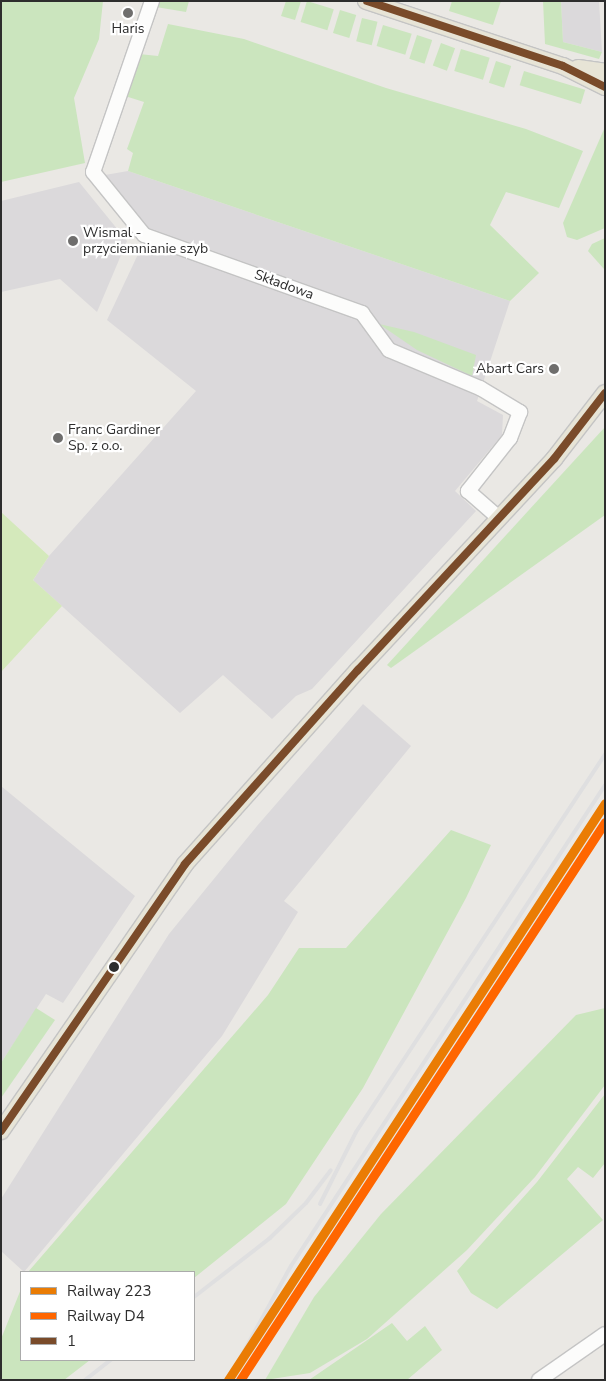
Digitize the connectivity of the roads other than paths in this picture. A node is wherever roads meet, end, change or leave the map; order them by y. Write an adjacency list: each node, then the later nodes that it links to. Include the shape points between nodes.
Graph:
1 (152, 1): 7 (street, Składowa, via 93,172 144,235 362,313 389,350 480,388 520,412 510,438 468,491)
2 (366, 1): 3 (main road)
3 (563, 66): 4 (main road); 5 (main road)
4 (605, 72)
5 (605, 87)
6 (605, 393): 7 (main road, via 554,459)
7 (499, 518): 8 (main road, via 238,801 185,864)
8 (1, 1131)
9 (605, 1334): 10 (street)
10 (539, 1380)

